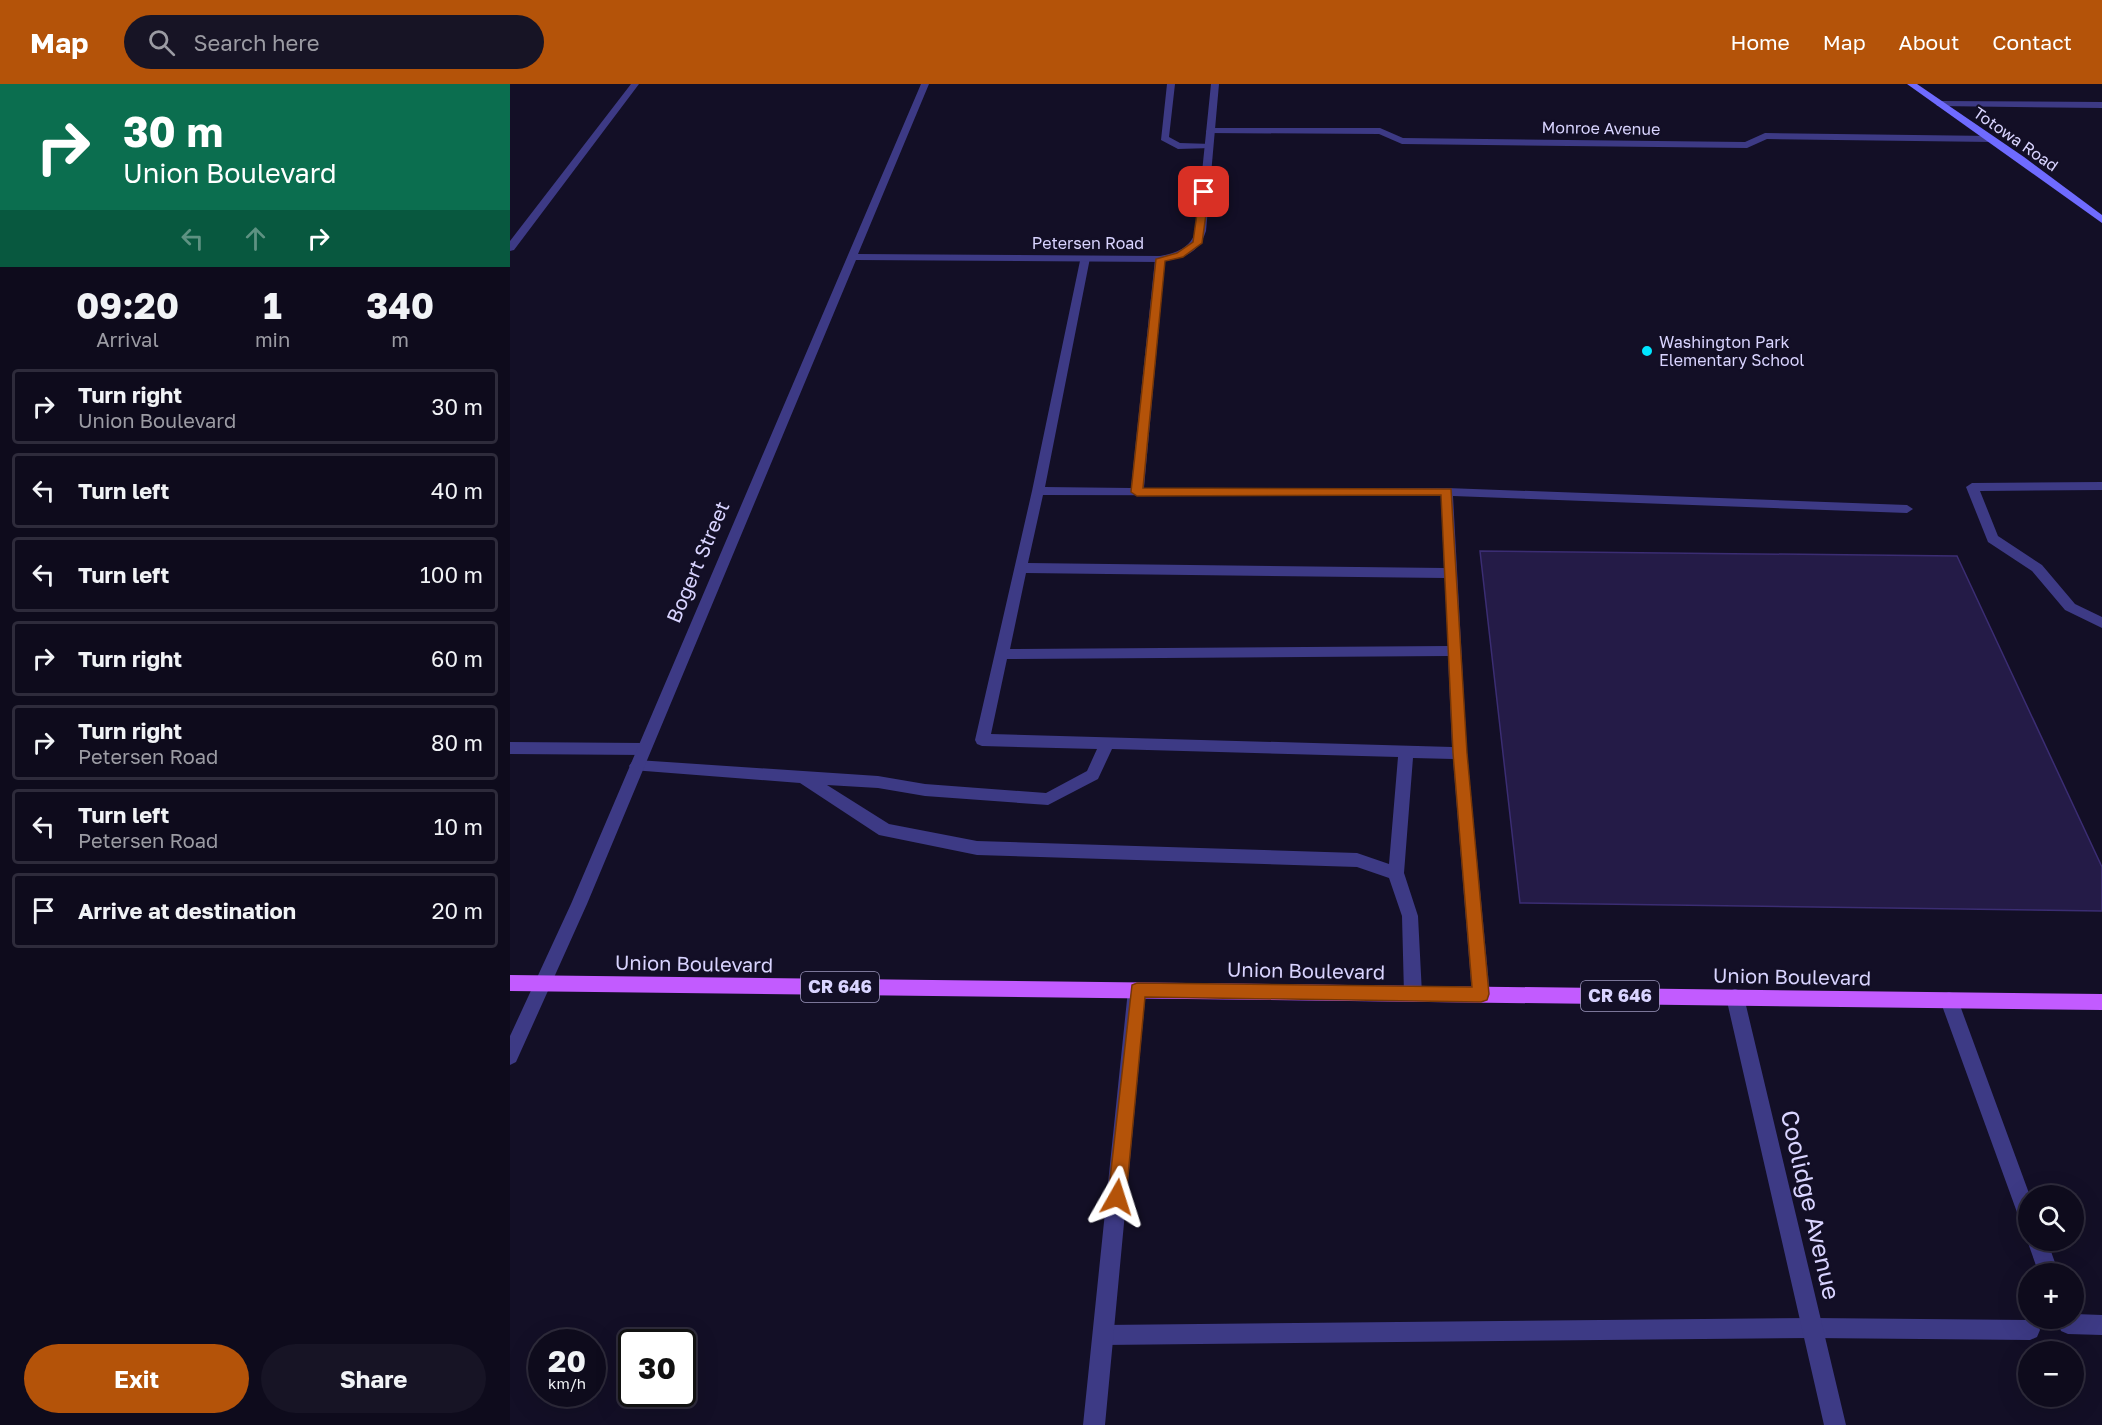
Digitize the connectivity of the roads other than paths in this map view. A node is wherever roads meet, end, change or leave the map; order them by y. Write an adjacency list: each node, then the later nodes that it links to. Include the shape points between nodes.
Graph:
1 (635, 84): 12 (street)
2 (925, 84): 13 (street, Bogert Street)
3 (1171, 84): 10 (street, via 1164,138 1178,146)
4 (1215, 84): 8 (street, Petersen Road)
5 (1911, 84): 6 (main road, Totowa Road)
6 (1941, 104): 7 (street); 9 (main road, Totowa Road)
7 (2102, 105)
8 (1210, 131): 9 (street, Monroe Avenue, via 1380,131 1402,141 1747,145 1765,136); 10 (street, Petersen Road)
9 (1992, 139): 11 (main road, Totowa Road)
10 (1209, 146): 15 (street, Petersen Road, via 1197,243 1180,255)
11 (2102, 220)
12 (510, 248)
13 (851, 257): 14 (street, Petersen Road); 28 (street, Bogert Street)
14 (1085, 258): 15 (street, Petersen Road); 17 (street)
15 (1160, 259): 18 (street)
16 (2102, 486): 23 (street, via 1972,487 1993,539 2037,568 2070,607)
17 (1038, 491): 18 (street); 21 (street)
18 (1137, 492): 19 (street)
19 (1447, 492): 20 (street); 22 (street)
20 (1907, 509)
21 (1021, 568): 22 (street); 25 (street)
22 (1451, 573): 24 (street)
23 (2102, 623)
24 (1455, 651): 25 (street); 30 (street)
25 (1002, 654): 26 (street, via 982,740)
26 (1106, 745): 29 (street); 32 (street, via 1093,775 1048,799)
27 (510, 748): 28 (street)
28 (644, 749): 31 (street, Bogert Street)
29 (1406, 752): 30 (street); 33 (street)
30 (1460, 753): 38 (street)
31 (637, 766): 32 (street); 35 (street, Bogert Street)
32 (804, 778): 33 (street, via 885,830 977,848 1358,860)
33 (1396, 873): 37 (street, via 1410,916)
34 (510, 983): 35 (main road, Union Boulevard / CR 646)
35 (543, 983): 36 (main road, Union Boulevard / CR 646); 42 (street, Bogert Street)
36 (1137, 990): 37 (main road, Union Boulevard / CR 646); 48 (street)
37 (1413, 994): 38 (main road, Union Boulevard / CR 646)
38 (1481, 994): 39 (main road, Union Boulevard / CR 646)
39 (1735, 997): 40 (main road, Union Boulevard / CR 646); 46 (street, Coolidge Avenue)
40 (1949, 1000): 41 (main road, Union Boulevard / CR 646); 43 (street)
41 (2102, 1002)
42 (510, 1056)
43 (2018, 1188)
44 (2084, 1324): 45 (street)
45 (2102, 1324)
46 (1813, 1328): 47 (street); 48 (street); 50 (street, Coolidge Avenue)
47 (2030, 1330)
48 (1103, 1335): 49 (street)
49 (1094, 1425)
50 (1835, 1425)

